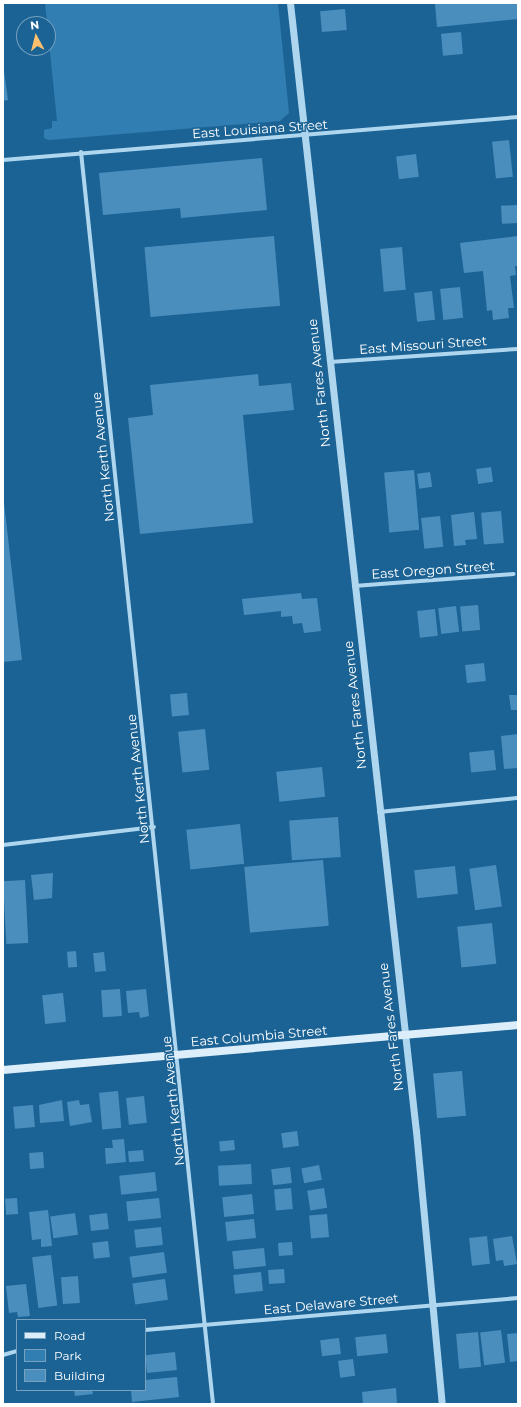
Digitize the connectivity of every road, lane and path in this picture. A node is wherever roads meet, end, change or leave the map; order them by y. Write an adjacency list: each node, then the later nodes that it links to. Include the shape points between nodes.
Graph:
1 (290, 3): 3 (street, North Fares Avenue)
2 (518, 116): 3 (street, East Louisiana Street)
3 (304, 136): 4 (street, East Louisiana Street); 7 (street, North Fares Avenue)
4 (81, 152): 5 (street, East Louisiana Street); 12 (street, North Kerth Avenue)
5 (3, 160)
6 (518, 349): 7 (street, East Missouri Street)
7 (329, 362): 9 (street, North Fares Avenue)
8 (514, 574): 9 (street, East Oregon Street)
9 (354, 586): 11 (street, North Fares Avenue)
10 (518, 798): 11 (street)
11 (378, 812): 15 (street, North Fares Avenue)
12 (154, 827): 13 (street); 16 (street, North Kerth Avenue)
13 (3, 844)
14 (518, 1025): 15 (main road, East Columbia Street)
15 (404, 1034): 16 (main road, East Columbia Street); 19 (street, North Fares Avenue)
16 (178, 1056): 17 (main road, East Columbia Street); 20 (street, North Kerth Avenue)
17 (3, 1070)
18 (518, 1298): 19 (street, East Delaware Street)
19 (431, 1305): 20 (street, East Delaware Street); 25 (street, North Fares Avenue)
20 (206, 1325): 21 (street, East Delaware Street); 24 (street, North Kerth Avenue)
21 (146, 1330)
22 (16, 1351): 23 (street)
23 (3, 1355)
24 (213, 1404)
25 (442, 1404)

